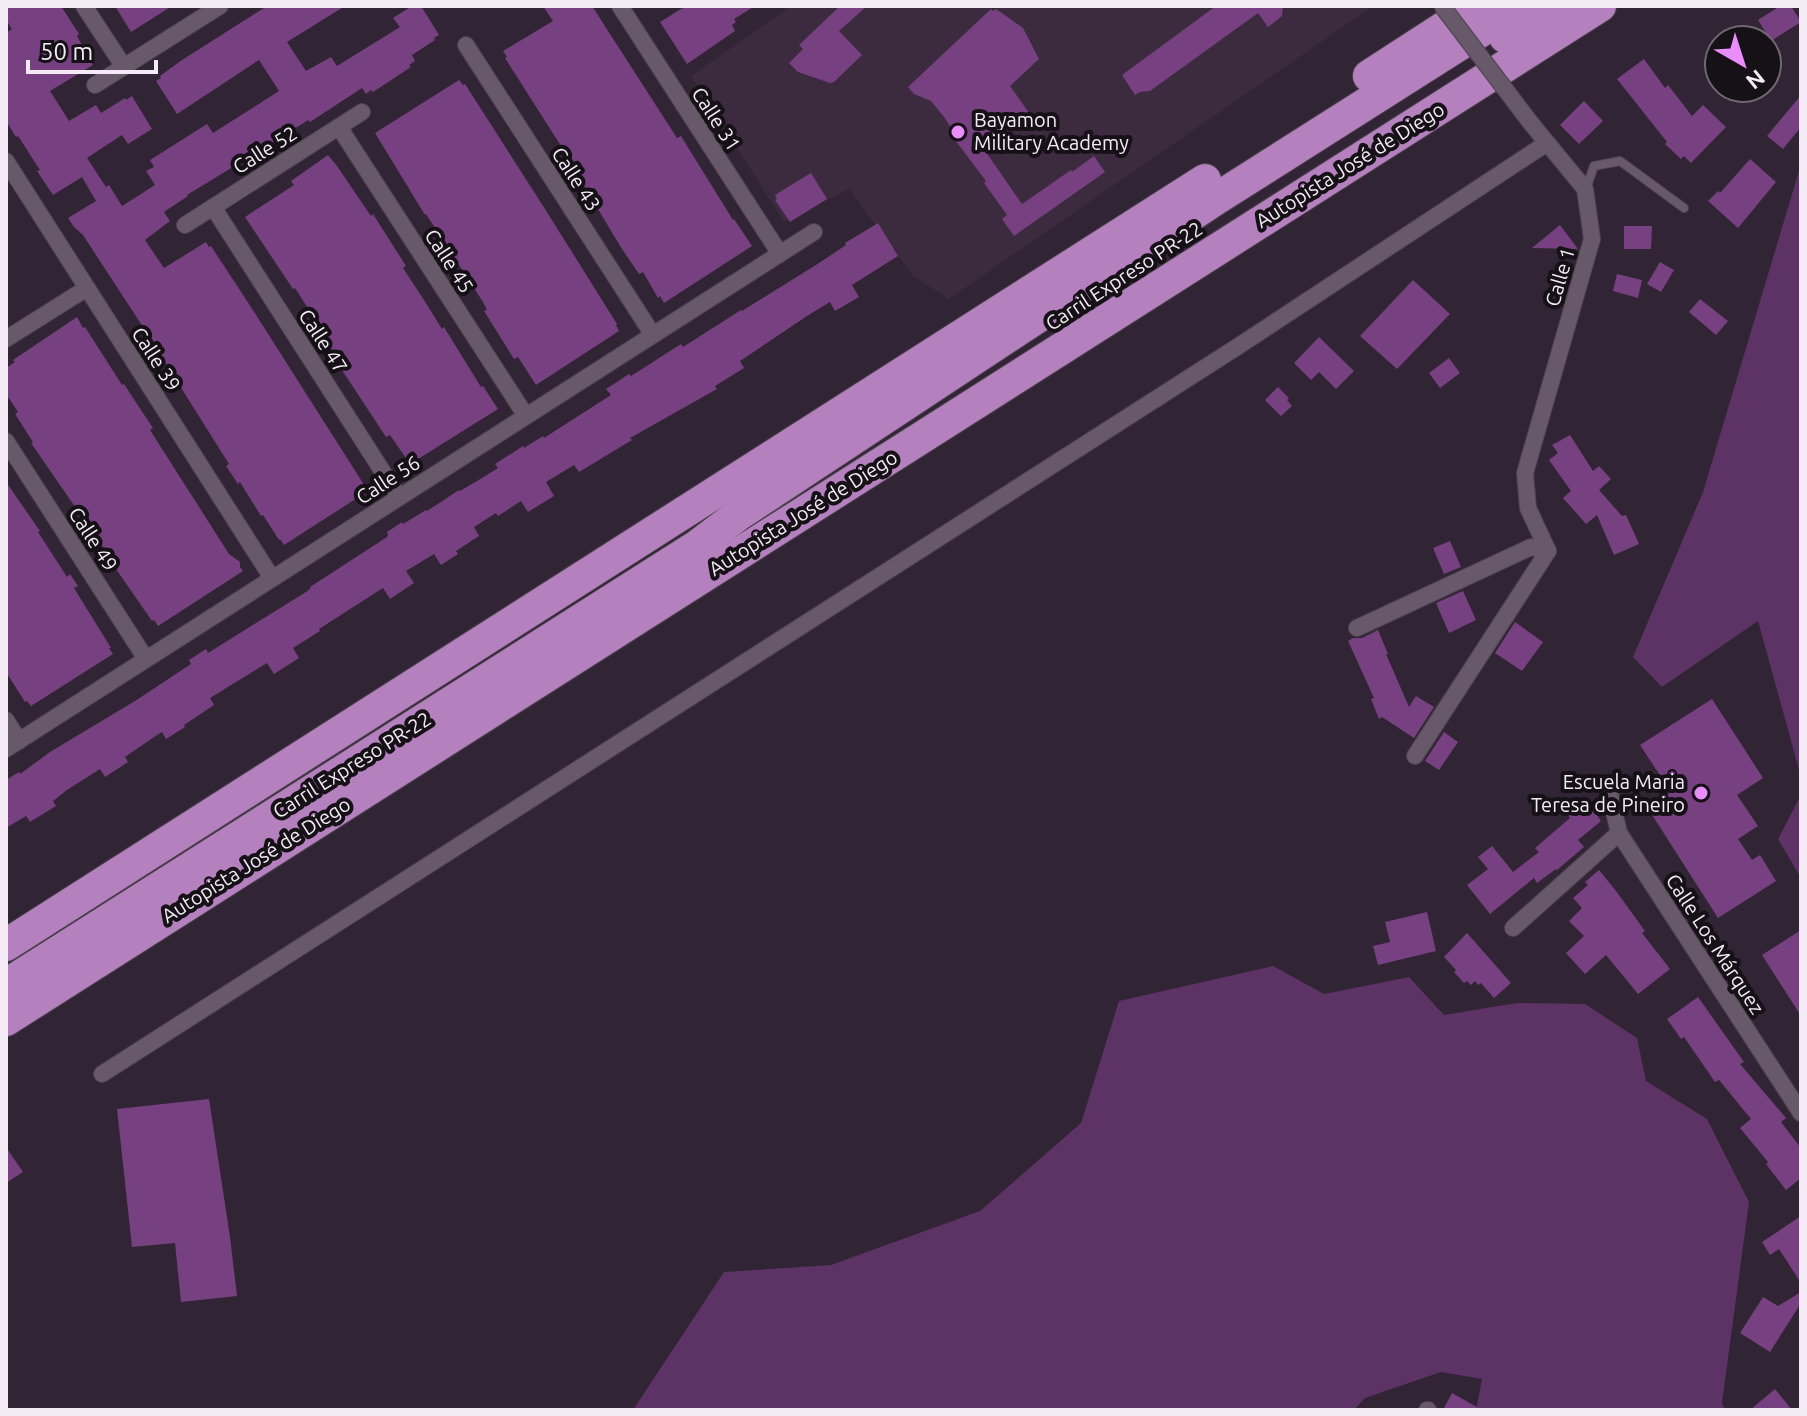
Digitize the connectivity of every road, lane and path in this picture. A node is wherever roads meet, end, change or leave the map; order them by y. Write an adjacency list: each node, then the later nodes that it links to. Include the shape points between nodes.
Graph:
1 (84, 6): 10 (street)
2 (220, 6): 10 (street)
3 (1442, 6): 14 (street, bridge)
4 (1477, 6): 39 (highway)
5 (1520, 6): 28 (highway, Carril Expreso PR-22, via 1216,199)
6 (1552, 6): 28 (highway, Carril Expreso PR-22, via 1110,284 745,523)
7 (1600, 6): 41 (highway, Autopista José de Diego)
8 (624, 7): 21 (street, Calle 31)
9 (466, 45): 23 (street, Calle 43)
10 (124, 67): 11 (street)
11 (95, 85)
12 (362, 112): 13 (street, Calle 52)
13 (339, 127): 17 (street, Calle 52); 25 (street, Calle 45)
14 (1547, 143): 16 (street); 42 (street)
15 (6, 161): 22 (street, Calle 39)
16 (1585, 189): 18 (lane, via 1594,166 1620,161); 29 (street, Calle 1, via 1592,239 1525,473 1528,508)
17 (213, 207): 19 (street, Calle 52); 27 (street, Calle 47)
18 (1684, 208)
19 (185, 225)
20 (814, 232): 21 (street, Calle 56)
21 (780, 254): 23 (street, Calle 56)
22 (87, 288): 24 (street); 30 (street, Calle 39)
23 (653, 335): 25 (street, Calle 56)
24 (6, 339)
25 (526, 416): 27 (street, Calle 56)
26 (6, 441): 32 (street, Calle 49)
27 (399, 497): 30 (street, Calle 56)
28 (697, 546): 40 (highway, Carril Expreso PR-22)
29 (1548, 551): 31 (street, via 1531,547); 35 (street)
30 (272, 578): 32 (street, Calle 56)
31 (1357, 628)
32 (146, 659): 34 (street, Calle 56)
33 (6, 720): 34 (street)
34 (12, 745)
35 (1415, 756)
36 (1609, 790): 37 (street, Calle Los Márquez)
37 (1619, 833): 38 (street); 43 (street, Calle Los Márquez)
38 (1513, 928)
39 (6, 945)
40 (6, 985)
41 (6, 1020)
42 (102, 1074)
43 (1801, 1113)

